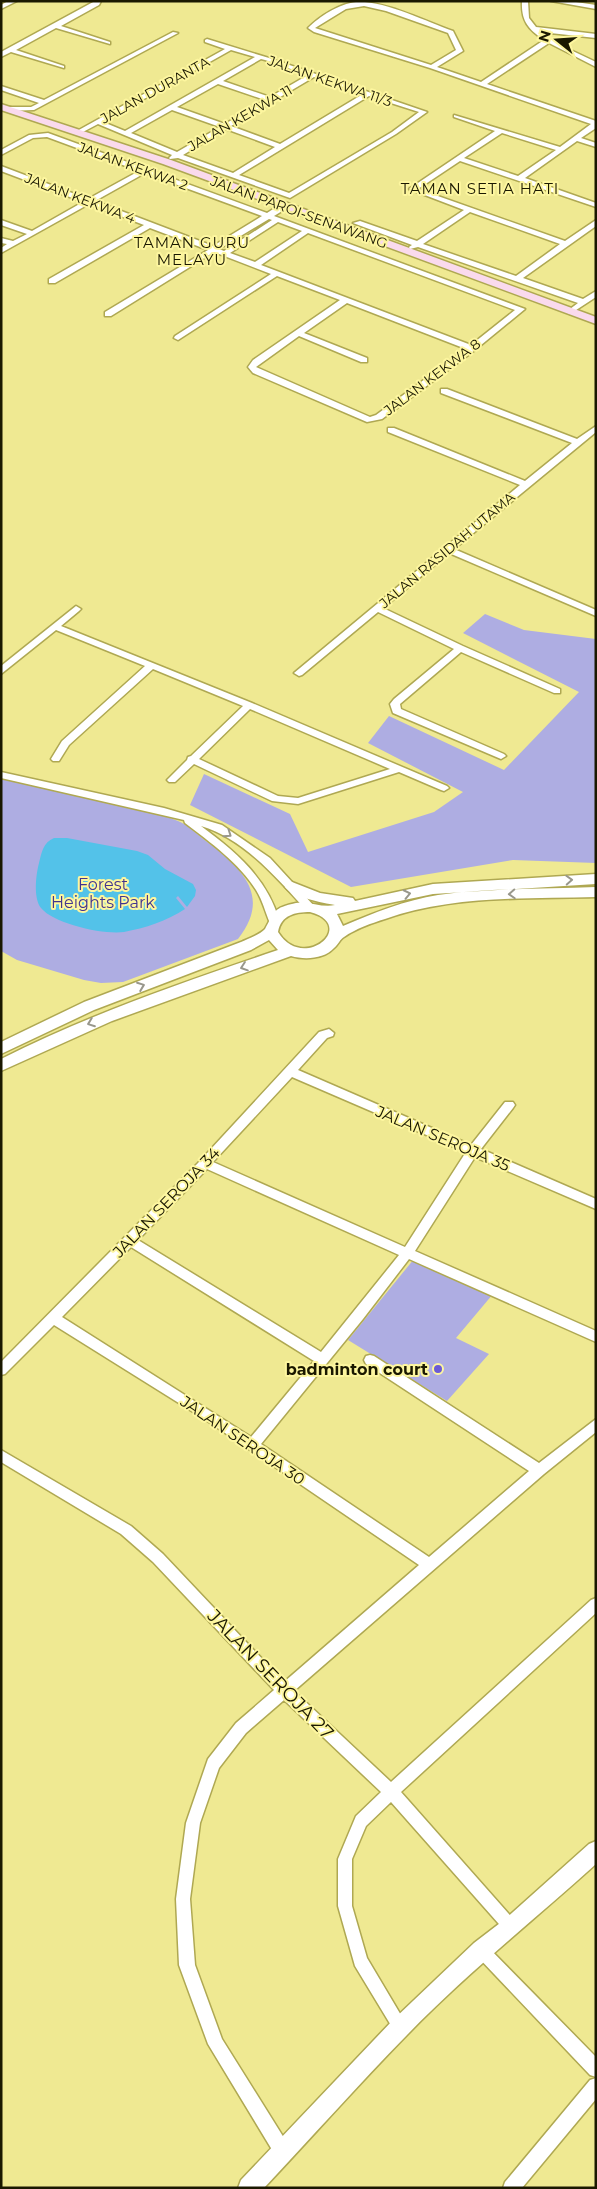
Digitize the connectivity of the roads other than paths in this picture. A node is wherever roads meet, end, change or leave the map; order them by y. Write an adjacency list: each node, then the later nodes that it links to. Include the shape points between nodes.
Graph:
1 (14, 1): 5 (street)
2 (98, 1): 7 (street)
3 (525, 1): 8 (street, via 526,19)
4 (554, 1): 6 (street)
5 (1, 7)
6 (596, 7)
7 (58, 27): 13 (street); 15 (street)
8 (534, 28): 10 (street); 11 (street)
9 (175, 33): 29 (street)
10 (596, 36)
11 (549, 40): 19 (street); 25 (street)
12 (207, 41): 14 (street, JALAN KEKWA 11/3)
13 (108, 43)
14 (231, 48): 18 (street, JALAN KEKWA 11/3); 35 (street, JALAN DURANTA)
15 (11, 50): 16 (street); 21 (street)
16 (1, 55)
17 (588, 55): 19 (street)
18 (260, 57): 23 (street, JALAN KEKWA 11/3); 24 (street)
19 (581, 58): 20 (street)
20 (596, 66)
21 (62, 67)
22 (432, 68): 22 (street, via 460,51 451,32 386,10 356,4 311,28); 25 (street)
23 (313, 75): 27 (street, JALAN KEKWA 11/3); 28 (street, JALAN KEKWA 11)
24 (217, 81): 28 (street); 31 (street)
25 (481, 85): 40 (street, via 594,123)
26 (1, 88): 29 (street)
27 (368, 94): 42 (street); 50 (street, JALAN KEKWA 11/3, via 424,112 295,194 285,195)
28 (270, 100): 36 (street, JALAN KEKWA 11)
29 (44, 102): 32 (street)
30 (4, 108): 32 (street); 34 (main road, JALAN PAROI-SENAWANG)
31 (171, 108): 36 (street); 39 (street)
32 (32, 109): 34 (street)
33 (456, 116): 37 (street)
34 (39, 119): 38 (main road, JALAN PAROI-SENAWANG)
35 (98, 122): 38 (street, JALAN DURANTA); 39 (street)
36 (225, 127): 42 (street); 45 (street, JALAN KEKWA 11)
37 (501, 130): 43 (street); 46 (street)
38 (79, 132): 47 (main road, JALAN PAROI-SENAWANG)
39 (125, 134): 45 (street)
40 (576, 139): 41 (street); 43 (street)
41 (596, 145)
42 (281, 147): 50 (street)
43 (561, 150): 51 (street)
44 (1, 153): 49 (street, JALAN KEKWA 2, via 31,136 48,135)
45 (177, 155): 47 (street, JALAN KEKWA 11); 50 (street)
46 (458, 158): 51 (street); 55 (street, via 413,189)
47 (166, 162): 54 (main road, JALAN PAROI-SENAWANG)
48 (1, 168): 52 (street, JALAN KEKWA 4)
49 (144, 170): 52 (street); 56 (street, JALAN KEKWA 2)
50 (233, 176)
51 (518, 179): 53 (street)
52 (88, 201): 61 (street, JALAN KEKWA 4); 63 (street)
53 (596, 205)
54 (284, 206): 56 (street); 70 (main road, JALAN PAROI-SENAWANG)
55 (470, 209): 66 (street); 67 (street)
56 (267, 216): 57 (street, JALAN KEKWA 2); 68 (street)
57 (277, 220): 62 (street, JALAN KEKWA 2); 71 (street)
58 (1, 222): 63 (street)
59 (596, 222): 67 (street)
60 (357, 223): 66 (street)
61 (151, 224): 68 (street, JALAN KEKWA 4); 75 (street)
62 (307, 231): 72 (street); 79 (street, JALAN KEKWA 2)
63 (32, 233): 65 (street)
64 (1, 240): 65 (street)
65 (13, 244): 69 (street)
66 (418, 244): 70 (street); 74 (street)
67 (566, 244): 74 (street)
68 (215, 249): 71 (street, JALAN KEKWA 4); 81 (street)
69 (1, 251)
70 (406, 252): 80 (main road, JALAN PAROI-SENAWANG)
71 (225, 253): 72 (street, JALAN KEKWA 4)
72 (256, 265): 73 (street, JALAN KEKWA 4)
73 (278, 273): 77 (street, JALAN KEKWA 4); 84 (street)
74 (517, 279): 78 (street)
75 (52, 281)
76 (596, 293): 78 (street)
77 (346, 300): 83 (street, JALAN KEKWA 8); 85 (street, JALAN KEKWA 4)
78 (583, 302): 80 (street)
79 (521, 309): 85 (street, JALAN KEKWA 8)
80 (570, 312): 82 (main road, JALAN PAROI-SENAWANG)
81 (108, 314)
82 (596, 321)
83 (298, 333): 85 (street, JALAN KEKWA 8, via 252,367 370,420 379,417); 86 (street)
84 (178, 338)
85 (472, 348)
86 (364, 360)
87 (444, 391): 90 (street)
88 (596, 428): 90 (street, JALAN RASIDAH UTAMA)
89 (391, 430): 91 (street)
90 (578, 442): 91 (street, JALAN RASIDAH UTAMA)
91 (526, 484): 92 (street, JALAN RASIDAH UTAMA)
92 (447, 549): 93 (street, JALAN RASIDAH UTAMA); 95 (street)
93 (377, 608): 97 (street); 100 (street, JALAN RASIDAH UTAMA)
94 (76, 610): 96 (street)
95 (596, 613)
96 (56, 626): 98 (street); 99 (street)
97 (460, 648): 101 (street); 103 (street, via 397,701 396,711)
98 (152, 665): 102 (street); 104 (street, via 65,743)
99 (1, 671)
100 (299, 673)
101 (557, 691)
102 (249, 705): 105 (street); 106 (street)
103 (501, 756)
104 (56, 759)
105 (191, 759): 106 (street, via 286,801 298,801); 108 (street)
106 (399, 769): 109 (street)
107 (1, 775): 110 (street)
108 (172, 780)
109 (444, 788)
110 (183, 817): 112 (street, one-way to 112, via 218,827 266,860); 117 (street, via 225,849 246,870 266,898)
111 (596, 879): 114 (street, one-way to 111, via 433,889)
112 (292, 887): 114 (street, via 330,901); 115 (street)
113 (596, 892): 118 (street, one-way to 118, via 437,900 380,915)
114 (384, 900): 116 (street)
115 (310, 907): 116 (street); 117 (street, via 285,911)
116 (325, 912): 118 (street, via 335,922)
117 (273, 926): 119 (street, via 277,943); 121 (street, one-way to 117, via 89,1006 246,946)
118 (337, 934): 119 (street, via 323,950 306,954)
119 (290, 951): 122 (street, one-way to 122, via 81,1027)
120 (329, 1033): 123 (street, JALAN SEROJA 34, via 323,1035)
121 (1, 1049)
122 (1, 1066)
123 (291, 1072): 125 (street, JALAN SEROJA 35); 126 (street, JALAN SEROJA 34)
124 (509, 1105): 125 (street)
125 (472, 1152): 127 (street, JALAN SEROJA 35); 129 (street)
126 (204, 1163): 128 (street, JALAN SEROJA 34); 129 (street)
127 (596, 1204)
128 (129, 1240): 130 (street, JALAN SEROJA 34); 132 (street)
129 (407, 1253): 131 (street); 132 (street)
130 (53, 1318): 134 (street, JALAN SEROJA 34); 136 (street, JALAN SEROJA 30)
131 (596, 1337)
132 (322, 1358): 136 (street)
133 (370, 1360): 138 (street)
134 (1, 1370)
135 (596, 1424): 138 (street)
136 (252, 1445): 139 (street, JALAN SEROJA 30)
137 (1, 1455): 141 (street, JALAN SEROJA 27, via 126,1530 158,1558)
138 (539, 1470): 139 (street)
139 (430, 1565): 141 (street)
140 (596, 1604): 142 (street)
141 (284, 1692): 142 (street, JALAN SEROJA 27); 149 (street, via 241,1728 213,1764 193,1823 183,1898 187,1965 216,2044)
142 (391, 1792): 144 (street, JALAN SEROJA 27); 146 (street, via 361,1821 345,1859 345,1906 360,1961)
143 (596, 1851): 144 (street)
144 (511, 1927): 145 (street)
145 (481, 1950): 146 (street); 147 (street)
146 (400, 2027): 149 (street)
147 (596, 2069)
148 (596, 2086): 151 (street)
149 (283, 2152): 150 (street)
150 (249, 2188)
151 (511, 2188)

